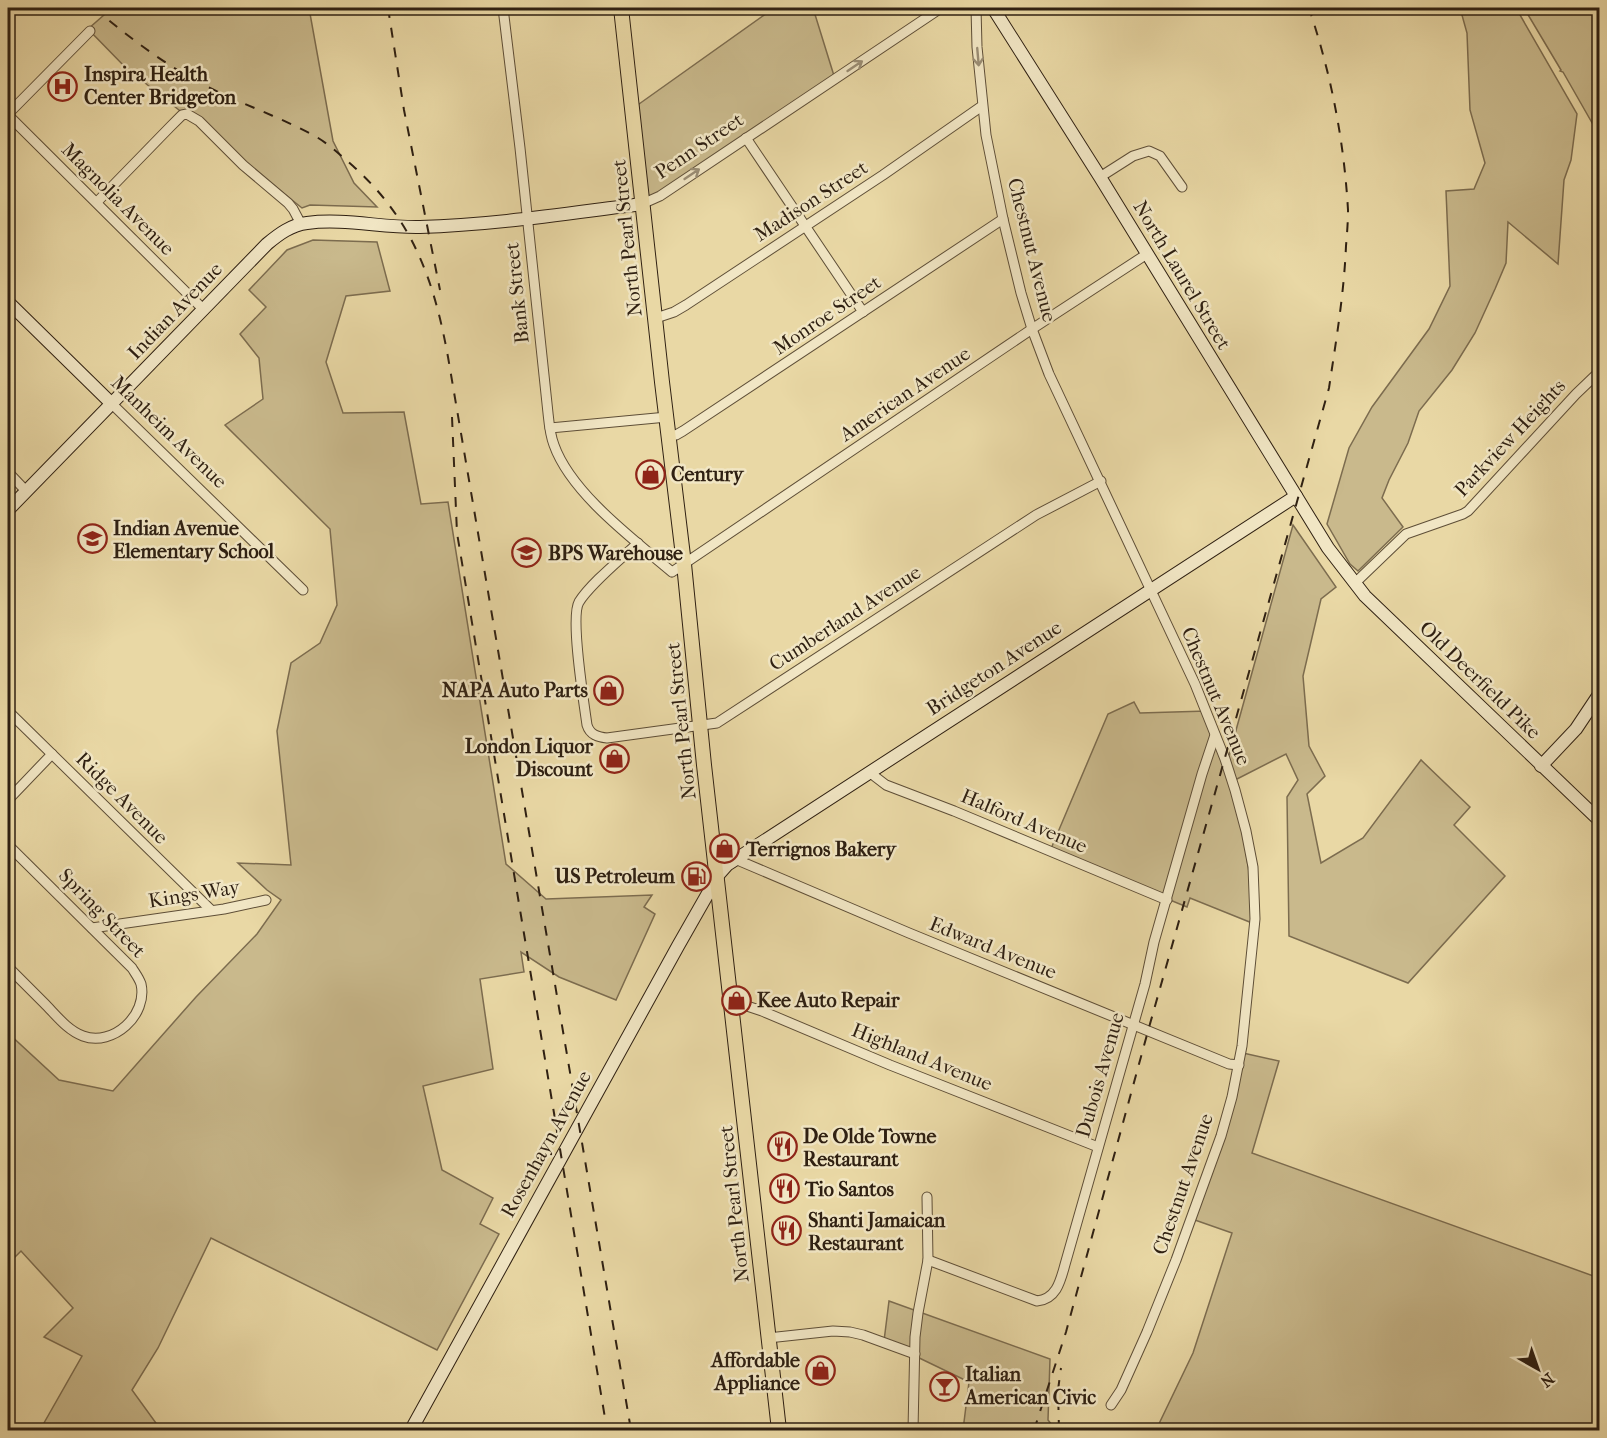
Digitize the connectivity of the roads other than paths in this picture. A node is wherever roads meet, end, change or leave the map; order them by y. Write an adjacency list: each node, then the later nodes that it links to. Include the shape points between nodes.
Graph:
1 (503, 8): 16 (street, Bank Street)
2 (621, 8): 15 (main road, North Pearl Street)
3 (941, 8): 9 (street, Penn Street, one-way to 3)
4 (976, 8): 7 (street, Chestnut Avenue, one-way to 7)
5 (993, 8): 10 (street, North Laurel Street)
6 (90, 31): 8 (street)
7 (982, 106): 17 (street, Chestnut Avenue); 19 (street, Madison Street)
8 (8, 115): 13 (street, Magnolia Avenue)
9 (746, 138): 15 (street, Penn Street, one-way to 9); 19 (street)
10 (1100, 177): 11 (street, via 1133,156 1149,151 1160,156); 20 (street, North Laurel Street)
11 (1182, 187)
12 (1599, 195): 14 (street)
13 (97, 202): 18 (street, via 185,114 199,122 288,203); 22 (street, Magnolia Avenue)
14 (1599, 202)
15 (642, 204): 16 (street, Penn Street); 24 (main road, North Pearl Street)
16 (526, 218): 18 (street, Penn Street, via 418,227); 29 (street, Bank Street)
17 (1003, 219): 23 (street, Monroe Street); 25 (street, Chestnut Avenue)
18 (301, 224): 22 (street, Indian Avenue, via 276,236)
19 (805, 226): 23 (street); 24 (street, Madison Street, via 686,305)
20 (1147, 254): 25 (street, American Avenue); 34 (street, North Laurel Street)
21 (8, 302): 27 (street, Manheim Avenue)
22 (204, 310): 27 (street, Indian Avenue)
23 (862, 312): 30 (street, Monroe Street)
24 (656, 318): 28 (main road, North Pearl Street)
25 (1032, 330): 32 (street, Chestnut Avenue); 38 (street, American Avenue)
26 (1599, 371): 39 (street, Parkview Heights, via 1468,511 1406,534)
27 (112, 404): 33 (street, Indian Avenue); 40 (street, Manheim Avenue)
28 (667, 417): 29 (street); 30 (main road, North Pearl Street)
29 (550, 428): 36 (street, Bank Street, via 558,455 573,479)
30 (669, 437): 38 (main road, North Pearl Street)
31 (8, 472): 33 (street)
32 (1101, 481): 41 (street, Chestnut Avenue); 44 (street, Cumberland Avenue, via 1036,515 717,723)
33 (27, 491): 35 (street, Indian Avenue)
34 (1296, 496): 37 (street, North Laurel Street); 41 (street, Bridgeton Avenue)
35 (8, 510)
36 (638, 543): 38 (street, Bank Street, via 672,572); 44 (street, Cumberland Avenue, via 590,589 576,609 588,729 607,738)
37 (1339, 562): 39 (street, Old Deerfield Pike)
38 (684, 564): 44 (main road, North Pearl Street)
39 (1355, 584): 47 (street, Old Deerfield Pike)
40 (303, 590)
41 (1151, 590): 45 (street, Chestnut Avenue); 48 (street, Bridgeton Avenue)
42 (1599, 693): 47 (street, via 1576,729)
43 (8, 711): 46 (street, Ridge Avenue)
44 (700, 726): 53 (main road, North Pearl Street)
45 (1215, 735): 55 (street, Dubois Avenue); 61 (street, Chestnut Avenue, via 1238,800 1253,867 1256,919)
46 (52, 754): 49 (street); 56 (street, Ridge Avenue)
47 (1540, 766): 50 (street, Old Deerfield Pike)
48 (869, 772): 52 (street, Bridgeton Avenue); 55 (street, Halford Avenue, via 886,785)
49 (8, 800)
50 (1599, 821)
51 (8, 845): 57 (street, Spring Street)
52 (735, 859): 53 (street, Bridgeton Avenue); 60 (street, Edward Avenue)
53 (717, 878): 59 (main road, North Pearl Street); 69 (street, Rosenhayn Avenue)
54 (266, 900): 56 (street, Kings Way)
55 (1167, 900): 60 (street, Dubois Avenue)
56 (210, 910): 57 (street, Kings Way)
57 (92, 928): 58 (street, Spring Street, via 141,982 141,1000 133,1018 110,1035 91,1038 75,1032)
58 (8, 968)
59 (732, 1004): 62 (street, Highland Avenue, via 762,1011); 65 (main road, North Pearl Street)
60 (1133, 1025): 61 (street, Edward Avenue); 62 (street, Dubois Avenue)
61 (1239, 1065): 67 (street, Chestnut Avenue, via 1221,1136 1192,1219 1147,1332)
62 (1098, 1147): 64 (street, Dubois Avenue, via 1061,1279 1048,1299 1037,1301)
63 (927, 1197): 64 (street)
64 (928, 1260): 66 (street)
65 (768, 1338): 66 (street, via 850,1332); 70 (main road, North Pearl Street)
66 (915, 1354): 68 (street)
67 (1111, 1405)
68 (913, 1430)
69 (411, 1431)
70 (778, 1431)

